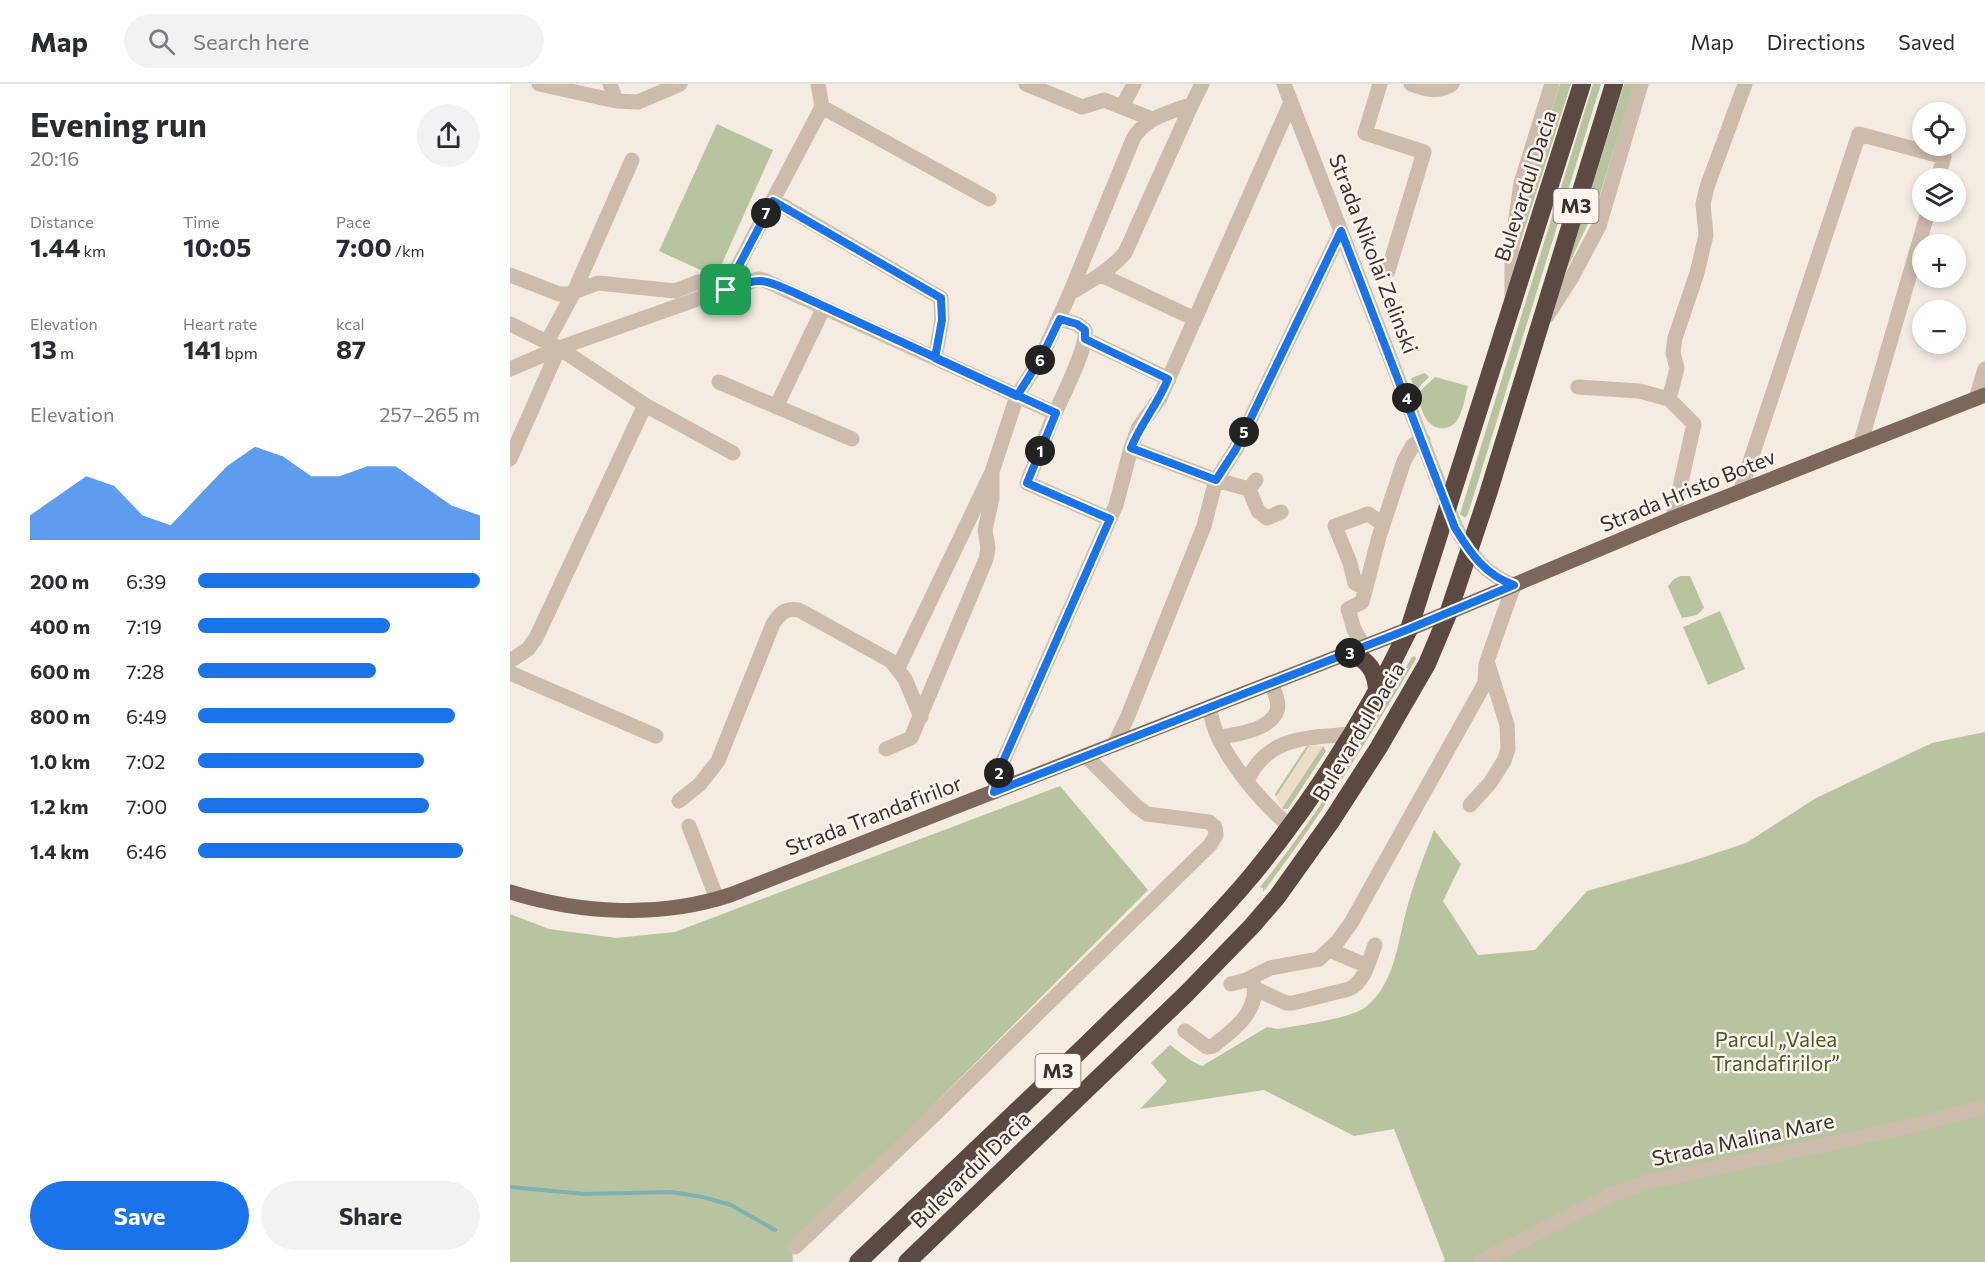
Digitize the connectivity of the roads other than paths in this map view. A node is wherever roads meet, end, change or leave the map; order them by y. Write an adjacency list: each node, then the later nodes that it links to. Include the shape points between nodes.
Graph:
1 (539, 84): 17 (street)
2 (610, 84): 17 (street)
3 (680, 84): 17 (street, via 638,102)
4 (818, 84): 20 (street)
5 (1026, 84): 21 (street, via 1082,107 1104,100)
6 (1134, 84): 21 (street)
7 (1202, 84): 19 (street)
8 (1284, 84): 18 (street, Strada Nikolai Zelinski)
9 (1380, 84): 29 (street, via 1365,133 1424,152)
10 (1412, 84): 11 (street, via 1429,91)
11 (1452, 84)
12 (1552, 84): 35 (street, Bulevardul Dacia, via 1521,183 1512,245)
13 (1582, 84): 35 (highway, Bulevardul Dacia / M3)
14 (1614, 84): 40 (highway, Bulevardul Dacia / M3)
15 (1641, 84): 40 (street, via 1599,226)
16 (1745, 84): 51 (street, via 1707,187 1703,204 1706,235 1674,338 1677,368)
17 (616, 101)
18 (1291, 102): 28 (street, Strada Nikolai Zelinski); 38 (street)
19 (1192, 104): 22 (street); 31 (street, via 1125,253)
20 (822, 107): 25 (street); 26 (street)
21 (1122, 107): 22 (street)
22 (1152, 119): 34 (street, via 1139,127 1132,139)
23 (632, 160): 33 (street)
24 (1941, 168): 63 (street, via 1944,157 1859,134)
25 (989, 199)
26 (773, 201): 32 (street); 43 (street, via 941,298 942,320)
27 (1925, 222): 57 (street)
28 (1341, 231): 56 (street, Strada Nikolai Zelinski); 62 (street, via 1236,449)
29 (1388, 271)
30 (510, 275): 33 (street, via 559,294)
31 (1101, 275): 34 (street); 38 (street)
32 (720, 291): 33 (street, via 698,282 675,291 598,283); 36 (street, via 766,280); 42 (street)
33 (573, 292): 42 (street)
34 (1070, 293): 37 (street)
35 (1512, 302): 64 (highway, Bulevardul Dacia / M3)
36 (824, 306): 43 (street); 53 (street)
37 (1060, 319): 41 (street, via 1082,327); 49 (street)
38 (1195, 319): 46 (street)
39 (510, 324): 42 (street)
40 (1539, 328): 69 (highway, Bulevardul Dacia / M3)
41 (1085, 339): 46 (street); 54 (street)
42 (553, 345): 44 (street); 52 (street); 60 (street)
43 (935, 358): 49 (street)
44 (510, 369)
45 (1985, 369): 50 (street)
46 (1168, 379): 58 (street)
47 (719, 382): 53 (street)
48 (1578, 387): 51 (street, via 1639,391)
49 (1017, 396): 54 (street); 61 (street)
50 (1980, 397): 57 (main road, Strada Hristo Botev)
51 (1669, 399): 66 (street, via 1694,424)
52 (645, 405): 59 (street); 75 (street, via 536,638)
53 (776, 407): 55 (street)
54 (1056, 413): 67 (street, via 1027,483)
55 (852, 439)
56 (1423, 440): 64 (street, Strada Nikolai Zelinski); 68 (street, via 1413,445 1404,461)
57 (1860, 445): 63 (main road, Strada Hristo Botev)
58 (1131, 448): 62 (street); 67 (street)
59 (734, 453)
60 (510, 459)
61 (992, 472): 77 (street); 82 (street, via 986,559)
62 (1216, 480): 65 (street, via 1252,484 1258,511 1267,518); 86 (street, via 1204,525)
63 (1740, 492): 66 (main road, Strada Hristo Botev)
64 (1447, 508): 69 (street, Strada Nikolai Zelinski); 73 (highway, Bulevardul Dacia / M3)
65 (1281, 512)
66 (1673, 518): 70 (main road, Strada Hristo Botev)
67 (1110, 519): 90 (street, via 1001,766)
68 (1383, 524): 71 (street); 71 (street, via 1368,514 1335,526 1355,583)
69 (1469, 551): 70 (street, Strada Nikolai Zelinski, via 1499,580); 72 (highway, Bulevardul Dacia / M3)
70 (1514, 585): 72 (main road, Strada Hristo Botev); 76 (street)
71 (1365, 588): 74 (street, via 1362,602 1348,609)
72 (1448, 614): 73 (main road, Strada Hristo Botev); 106 (highway, Bulevardul Dacia / M3, via 1427,664 1379,747 1276,897 1186,994)
73 (1409, 629): 74 (main road, Strada Trandafirilor); 80 (highway, Bulevardul Dacia / M3)
74 (1356, 650): 79 (main road, Strada Trandafirilor); 80 (highway, via 1370,667)
75 (510, 661)
76 (1487, 661): 92 (street, via 1507,725 1508,749 1490,783); 98 (street, via 1485,682 1350,923)
77 (898, 668): 82 (street); 91 (street, via 799,610 780,613 718,761)
78 (510, 673): 84 (street)
79 (1271, 683): 81 (main road, Strada Trandafirilor); 85 (street, via 1278,702 1272,718 1249,732)
80 (1377, 692): 83 (highway, Bulevardul Dacia / M3)
81 (1209, 708): 85 (street); 86 (main road, Strada Trandafirilor)
82 (921, 717): 87 (street, via 911,738)
83 (1352, 734): 89 (street, via 1281,744 1262,757); 94 (highway, Bulevardul Dacia / M3)
84 (656, 736)
85 (1218, 737): 89 (street)
86 (1114, 745): 88 (main road, Strada Trandafirilor)
87 (886, 749)
88 (1086, 756): 90 (main road, Strada Trandafirilor); 104 (street, via 1147,814 1209,822 1216,835 932,1118)
89 (1247, 781): 94 (street)
90 (994, 792): 96 (main road, Strada Trandafirilor)
91 (680, 801)
92 (1470, 805)
93 (690, 826): 96 (street)
94 (1289, 826): 105 (highway, Bulevardul Dacia / M3, via 1252,875 1201,931)
95 (510, 892): 96 (main road, Strada Trandafirilor, via 546,902 649,911)
96 (717, 899)
97 (1375, 945): 99 (street)
98 (1330, 950): 99 (street); 100 (street, via 1319,959 1270,968)
99 (1367, 966): 100 (street, via 1354,986 1293,1003 1286,1003)
100 (1254, 983): 101 (street); 102 (street, via 1250,1011 1213,1046 1207,1047)
101 (1231, 984)
102 (1185, 1031)
103 (1985, 1107): 107 (street, Strada Malina Mare, via 1647,1182 1612,1194)
104 (795, 1247)
105 (858, 1262)
106 (907, 1262)
107 (1480, 1262)

